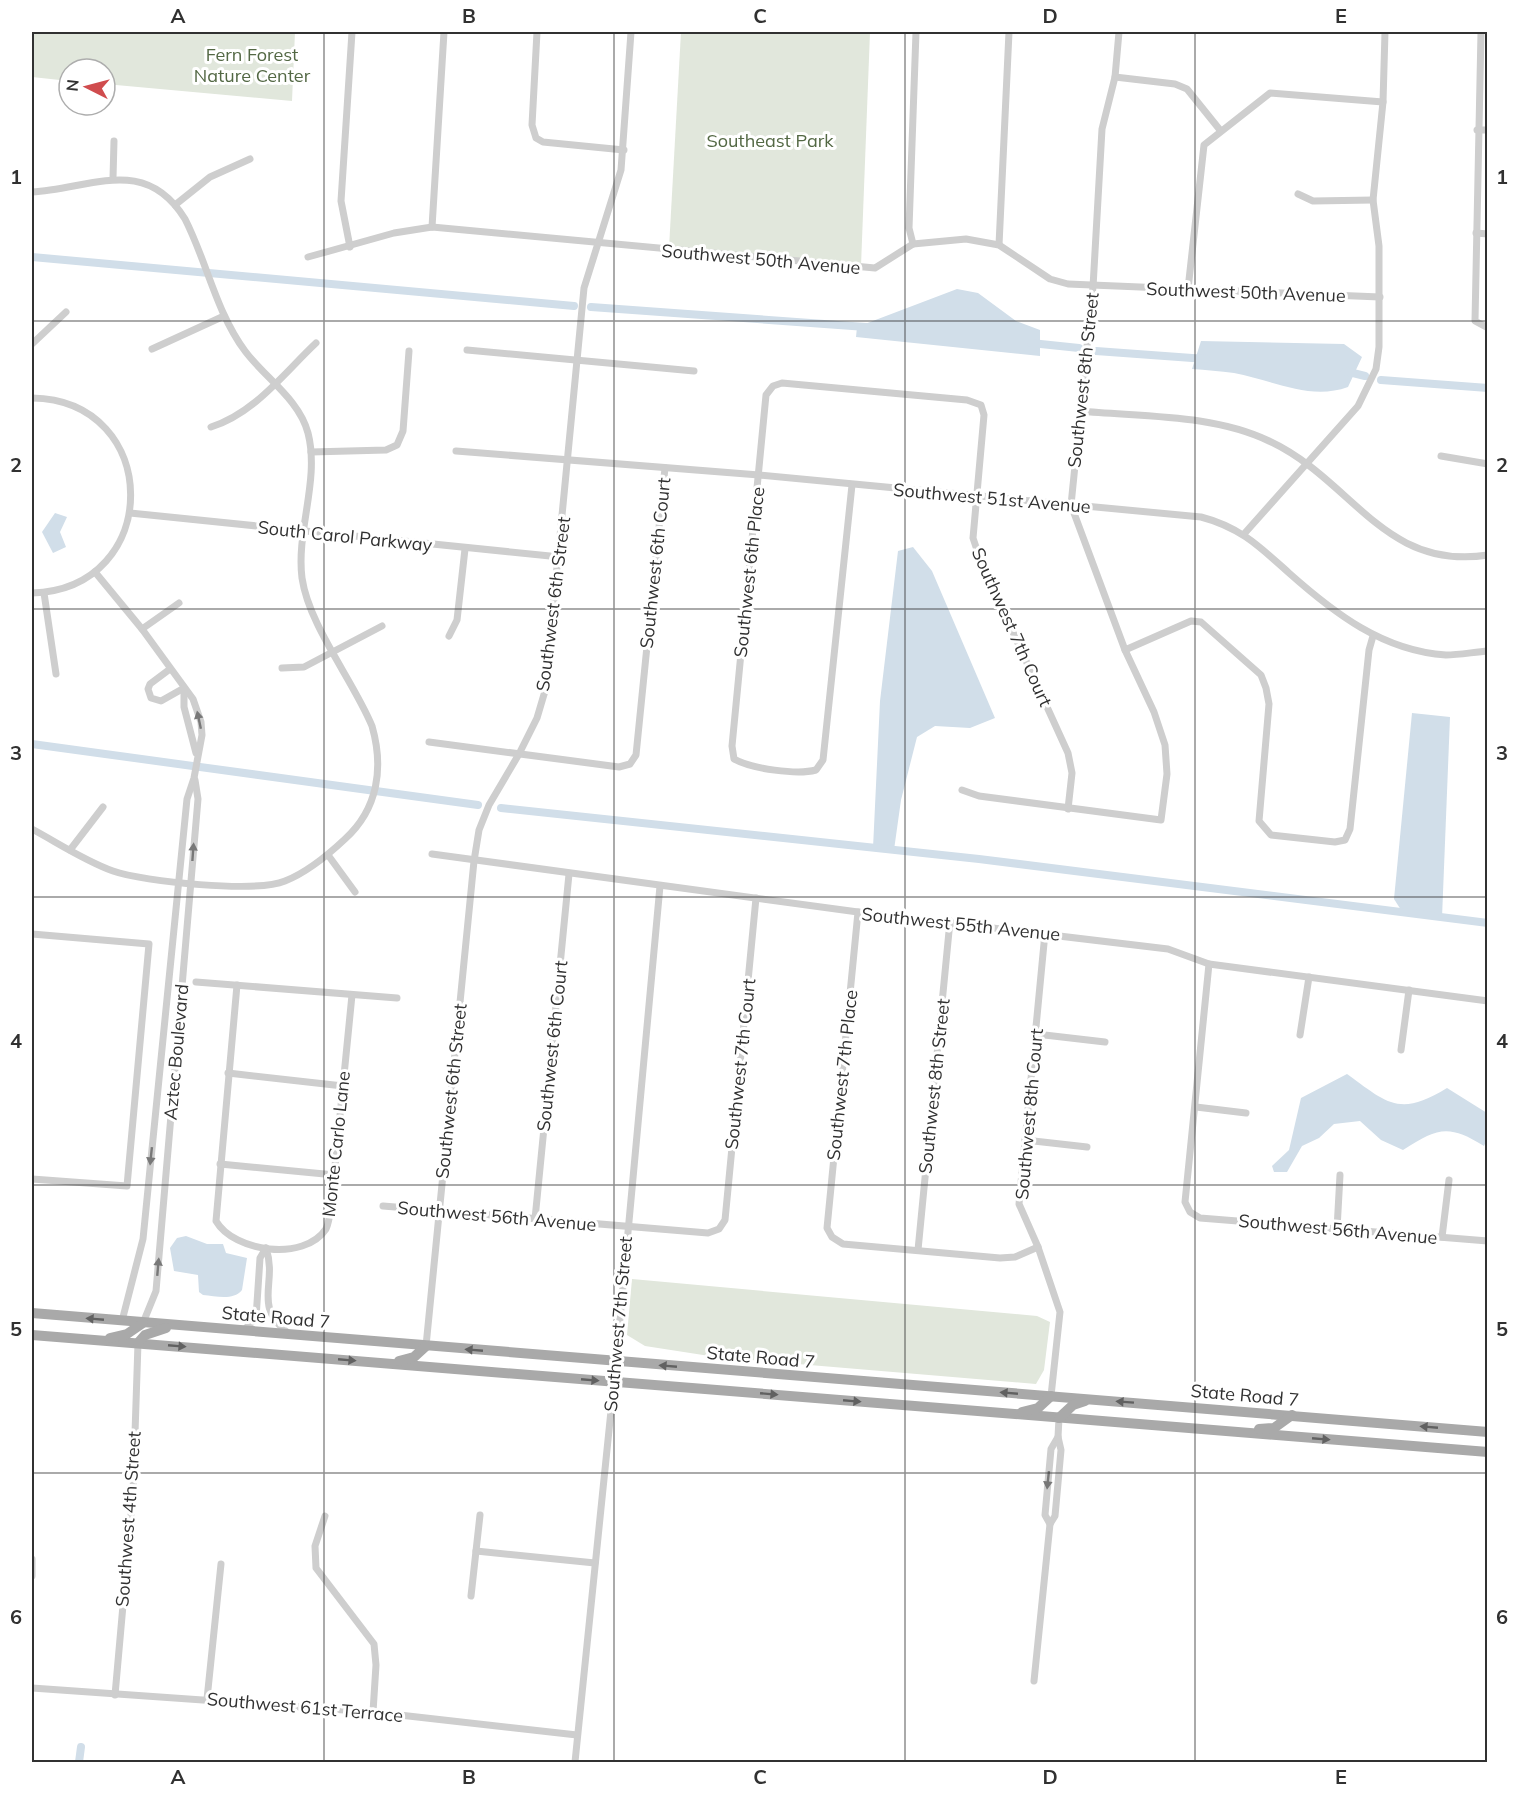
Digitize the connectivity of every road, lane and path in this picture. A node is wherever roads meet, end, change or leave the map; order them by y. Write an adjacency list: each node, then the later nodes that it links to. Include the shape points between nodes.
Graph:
1 (352, 32): 29 (street, via 341,201)
2 (444, 32): 23 (street)
3 (537, 32): 16 (street, via 532,125 536,138 543,142)
4 (631, 32): 16 (street, Southwest 6th Street)
5 (916, 32): 27 (street, via 909,228)
6 (1009, 32): 28 (street)
7 (1119, 32): 10 (street, Southwest 8th Street)
8 (1385, 32): 11 (street)
9 (1480, 32): 13 (street)
10 (1115, 77): 12 (street, via 1187,89); 31 (street, Southwest 8th Street, via 1102,129)
11 (1383, 102): 12 (street, via 1270,93); 21 (street)
12 (1220, 130): 32 (street, via 1204,145)
13 (1477, 130): 14 (street); 24 (street)
14 (1488, 130)
15 (114, 141): 18 (street)
16 (624, 150): 26 (street, Southwest 6th Street)
17 (250, 159): 22 (street, via 210,177)
18 (113, 178): 19 (street); 22 (street, via 147,184)
19 (32, 192)
20 (1298, 194): 21 (street, via 1313,201)
21 (1372, 201): 33 (street, via 1379,246)
22 (175, 204): 35 (street, via 193,234)
23 (432, 227): 26 (street, Southwest 50th Avenue); 29 (street, Southwest 50th Avenue, via 394,233)
24 (1476, 233): 25 (street); 36 (street, via 1475,321)
25 (1488, 234)
26 (597, 244): 27 (street, Southwest 50th Avenue, via 875,268); 42 (street, Southwest 6th Street, via 584,288)
27 (913, 244): 28 (street, Southwest 50th Avenue, via 966,238)
28 (999, 245): 31 (street, Southwest 50th Avenue, via 1050,279)
29 (350, 247): 30 (street, Southwest 50th Avenue)
30 (308, 257)
31 (1093, 287): 32 (street, Southwest 50th Avenue); 47 (street, Southwest 8th Street)
32 (1188, 289): 33 (street, Southwest 50th Avenue)
33 (1380, 297): 53 (street, via 1376,369 1358,406)
34 (66, 312): 38 (street)
35 (224, 316): 39 (street); 44 (street, via 245,351)
36 (1488, 328)
37 (316, 343): 44 (street)
38 (32, 344)
39 (152, 349)
40 (467, 350): 42 (street)
41 (409, 351): 50 (street, via 403,431 397,446 386,450)
42 (578, 360): 43 (street); 52 (street, Southwest 6th Street)
43 (694, 371)
44 (274, 383): 48 (street, via 248,409); 50 (street, via 302,417)
45 (32, 398): 60 (street, via 71,405 107,430 128,469)
46 (981, 405): 56 (street, Southwest 6th Place, via 967,400 782,383 766,395); 58 (street, Southwest 7th Court, via 984,415)
47 (1080, 411): 53 (street, via 1236,428 1269,440); 59 (street, Southwest 8th Street)
48 (211, 427)
49 (456, 451): 52 (street, Southwest 51st Avenue)
50 (311, 452): 61 (street)
51 (1441, 456): 54 (street)
52 (569, 461): 55 (street, Southwest 51st Avenue); 65 (street, Southwest 6th Street)
53 (1307, 461): 62 (street); 64 (street, via 1392,537 1425,553 1465,559)
54 (1488, 464)
55 (665, 468): 56 (street, Southwest 51st Avenue); 82 (street, Southwest 6th Court, via 636,755 630,764 619,767)
56 (759, 475): 57 (street, Southwest 51st Avenue); 57 (street, Southwest 6th Place, via 732,746 734,759 744,765 806,773 816,771 823,760)
57 (852, 485): 58 (street, Southwest 51st Avenue)
58 (977, 495): 59 (street, Southwest 51st Avenue); 87 (street, Southwest 7th Court, via 974,538 981,562 1068,753 1072,773)
59 (1071, 505): 62 (street, Southwest 51st Avenue, via 1201,517); 75 (street, Southwest 8th Street)
60 (130, 513): 61 (street, South Carol Parkway); 66 (street, via 118,546)
61 (303, 531): 63 (street, South Carol Parkway); 74 (street, via 301,565 306,594)
62 (1244, 534): 73 (street, Southwest 51st Avenue, via 1324,603)
63 (465, 549): 65 (street, South Carol Parkway); 72 (street, via 457,620)
64 (1488, 555)
65 (560, 557): 82 (street, Southwest 6th Street, via 545,691)
66 (95, 572): 68 (street); 71 (street, Aztec Boulevard)
67 (32, 593): 68 (street)
68 (44, 593): 79 (street)
69 (179, 603): 71 (street)
70 (382, 626): 74 (street)
71 (142, 629): 78 (street, Aztec Boulevard)
72 (449, 636)
73 (1373, 636): 75 (street, via 1350,829 1345,840 1335,842 1271,835 1258,820 1269,704 1261,675 1202,622 1191,621); 76 (street, Southwest 51st Avenue, via 1446,655)
74 (333, 650): 77 (street, via 304,667); 91 (street, via 372,726 378,756 372,803 357,828)
75 (1125, 650): 87 (street, Southwest 8th Street, via 1165,745 1167,774 1161,820)
76 (1488, 651)
77 (282, 668)
78 (170, 669): 80 (street, Aztec Boulevard); 80 (street, via 150,684 151,698 161,701)
79 (56, 674)
80 (184, 688): 83 (street, Aztec Boulevard, via 184,707); 83 (street, Aztec Boulevard, one-way to 80, via 201,723 193,699)
81 (429, 742): 82 (street)
82 (519, 754): 92 (street, Southwest 6th Street, via 489,805 479,830)
83 (197, 755): 84 (street, Aztec Boulevard)
84 (194, 778): 94 (street, Aztec Boulevard, via 187,799); 95 (street, Aztec Boulevard, one-way to 84, via 198,799)
85 (962, 789): 87 (street, via 979,796)
86 (103, 807): 89 (street)
87 (1068, 808)
88 (32, 829): 89 (street)
89 (70, 850): 94 (street, via 114,872)
90 (432, 854): 92 (street, Southwest 55th Avenue)
91 (328, 855): 95 (street, via 299,874 270,885 238,887); 97 (street)
92 (474, 861): 93 (street, Southwest 55th Avenue); 129 (street, Southwest 6th Street)
93 (568, 874): 96 (street, Southwest 55th Avenue); 130 (street, Southwest 6th Court)
94 (179, 881): 95 (street); 103 (street, Aztec Boulevard)
95 (191, 882): 104 (street, Aztec Boulevard)
96 (660, 886): 98 (street, Southwest 55th Avenue); 131 (street, Southwest 7th Street)
97 (355, 892)
98 (756, 898): 99 (street, Southwest 55th Avenue); 132 (street, Southwest 7th Court, via 725,1220)
99 (858, 912): 100 (street, Southwest 55th Avenue); 138 (street, Southwest 7th Place, via 827,1228 832,1238 843,1244)
100 (950, 921): 101 (street, Southwest 55th Avenue); 138 (street, Southwest 8th Street)
101 (1045, 933): 105 (street, Southwest 55th Avenue, via 1168,949); 113 (street, Southwest 8th Court)
102 (32, 934): 126 (street, via 149,944 127,1186)
103 (172, 946): 104 (street); 140 (street, Aztec Boulevard, one-way to 140, via 143,1239)
104 (185, 946): 141 (street, Aztec Boulevard, one-way to 104, via 156,1291)
105 (1209, 964): 106 (street, Southwest 55th Avenue); 119 (street)
106 (1308, 977): 109 (street, Southwest 55th Avenue); 114 (street)
107 (196, 982): 108 (street)
108 (237, 985): 110 (street); 117 (street, Monte Carlo Lane)
109 (1409, 990): 112 (street, Southwest 55th Avenue); 116 (street)
110 (352, 994): 111 (street); 118 (street, Monte Carlo Lane)
111 (397, 998)
112 (1488, 1001)
113 (1036, 1034): 115 (street); 121 (street, Southwest 8th Court)
114 (1300, 1035)
115 (1105, 1042)
116 (1401, 1050)
117 (228, 1074): 118 (street); 123 (street, Monte Carlo Lane)
118 (343, 1086): 124 (street, Monte Carlo Lane)
119 (1196, 1107): 120 (street); 133 (street, Southwest 56th Avenue, via 1185,1202 1190,1212 1200,1218)
120 (1246, 1113)
121 (1025, 1140): 122 (street); 136 (street, Southwest 8th Court, via 1019,1204)
122 (1087, 1147)
123 (220, 1164): 124 (street); 137 (street, Monte Carlo Lane, via 216,1221 230,1238)
124 (334, 1175): 137 (street, Monte Carlo Lane, via 327,1227 307,1243)
125 (1340, 1175): 133 (street)
126 (32, 1179)
127 (1449, 1180): 134 (street)
128 (383, 1206): 129 (street, Southwest 56th Avenue)
129 (438, 1212): 130 (street, Southwest 56th Avenue); 148 (street, Southwest 6th Street)
130 (535, 1219): 131 (street, Southwest 56th Avenue)
131 (627, 1226): 132 (street, Southwest 56th Avenue, via 708,1233); 149 (street, Southwest 7th Street)
132 (719, 1229)
133 (1336, 1229): 134 (street, Southwest 56th Avenue)
134 (1442, 1237): 135 (street, Southwest 56th Avenue)
135 (1488, 1241)
136 (1038, 1247): 138 (street, via 1015,1257); 152 (street, Southwest 8th Court, via 1060,1312)
137 (266, 1248): 143 (street, via 260,1258 256,1318); 145 (street, via 270,1261 270,1316)
138 (918, 1250)
139 (32, 1313): 140 (main road, State Road 7, one-way to 139)
140 (122, 1321): 141 (main road, State Road 7)
141 (143, 1323): 142 (main road, State Road 7); 146 (main road, via 127,1334)
142 (175, 1325): 143 (main road, State Road 7); 147 (main road, via 145,1335)
143 (243, 1331): 145 (main road, State Road 7)
144 (32, 1335): 146 (main road, State Road 7)
145 (290, 1335): 148 (main road, State Road 7)
146 (98, 1340): 147 (main road, State Road 7)
147 (138, 1343): 150 (main road, State Road 7, one-way to 150); 170 (street, Southwest 4th Street, via 133,1493)
148 (426, 1346): 149 (main road, State Road 7, one-way to 148); 150 (main road, via 414,1357)
149 (616, 1362): 151 (street, Southwest 7th Street); 152 (main road, State Road 7, one-way to 149)
150 (390, 1363): 151 (main road, State Road 7, one-way to 151)
151 (614, 1382): 154 (main road, State Road 7, one-way to 154); 164 (street, Southwest 7th Street)
152 (1051, 1396): 153 (main road, State Road 7); 154 (main road, via 1038,1408)
153 (1088, 1400): 155 (main road, State Road 7, one-way to 153); 156 (main road, via 1073,1405)
154 (1010, 1414): 156 (main road, State Road 7)
155 (1293, 1415): 157 (main road, via 1274,1428); 158 (main road, State Road 7, one-way to 155)
156 (1059, 1418): 157 (main road, State Road 7); 168 (street, via 1058,1437 1051,1449 1045,1515 1050,1524)
157 (1235, 1432): 159 (main road, State Road 7, one-way to 159)
158 (1488, 1432)
159 (1488, 1452)
160 (480, 1515): 162 (street)
161 (325, 1516): 172 (street, via 315,1546 316,1568 374,1644)
162 (476, 1551): 164 (street); 167 (street)
163 (32, 1559): 166 (street)
164 (595, 1563): 173 (street, Southwest 7th Street)
165 (221, 1564): 171 (street)
166 (32, 1576)
167 (471, 1596)
168 (1034, 1682)
169 (32, 1688): 170 (street, Southwest 61st Terrace)
170 (115, 1695): 171 (street, Southwest 61st Terrace)
171 (207, 1700): 172 (street, Southwest 61st Terrace)
172 (373, 1712): 173 (street, Southwest 61st Terrace)
173 (577, 1735): 174 (street, Southwest 7th Street)
174 (575, 1762)

